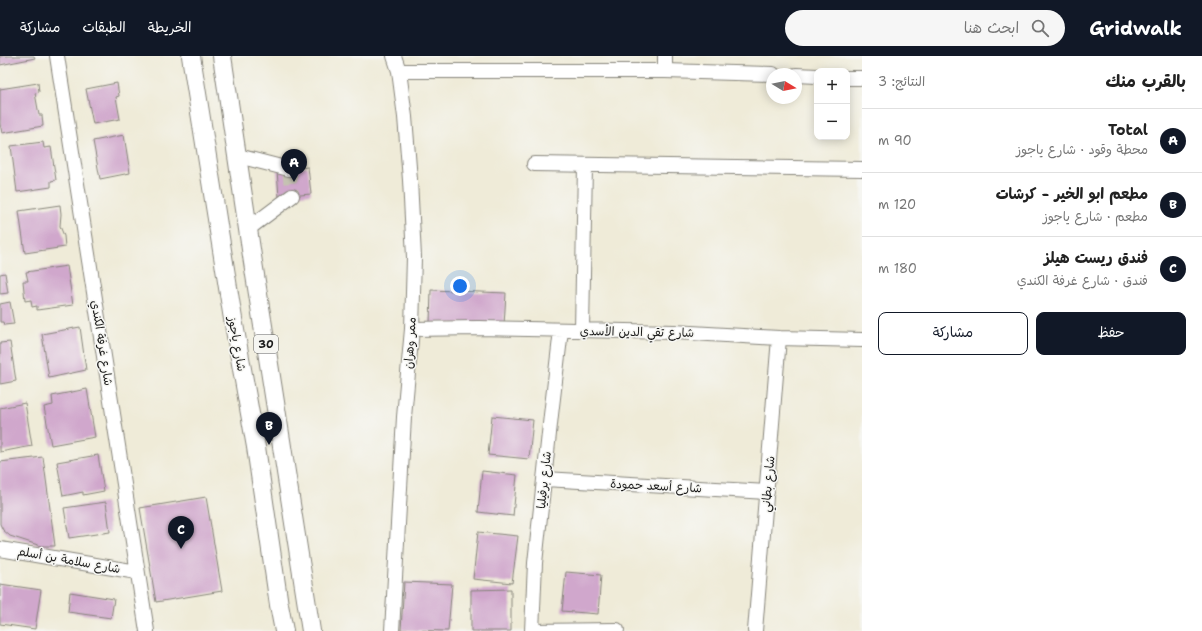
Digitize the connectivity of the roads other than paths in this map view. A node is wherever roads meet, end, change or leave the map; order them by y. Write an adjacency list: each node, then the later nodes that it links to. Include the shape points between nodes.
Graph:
1 (57, 56): 28 (street, شارع غرفة الكندي)
2 (191, 56): 29 (main road, شارع ياجوز / 30, via 232,319 256,447)
3 (222, 56): 13 (main road, 30)
4 (394, 56): 7 (street, ممر وهران)
5 (665, 56): 6 (street)
6 (665, 70): 7 (street); 8 (street)
7 (399, 71): 20 (street, ممر وهران, via 410,180 414,257)
8 (766, 74)
9 (802, 75): 10 (street)
10 (814, 76)
11 (850, 78): 12 (street)
12 (862, 78)
13 (238, 156): 16 (street); 19 (main road, 30)
14 (534, 164): 15 (street)
15 (585, 165): 17 (street); 22 (street)
16 (289, 169)
17 (862, 169)
18 (292, 196): 19 (street)
19 (248, 229): 34 (main road, 30)
20 (412, 329): 21 (street, شارع تقي الدين الأسدي); 35 (street, ممر وهران, via 403,424)
21 (561, 330): 22 (street, شارع تقي الدين الأسدي); 25 (street, شارع برفيليا)
22 (582, 330): 23 (street, شارع تقي الدين الأسدي)
23 (780, 338): 24 (street, شارع تقي الدين الأسدي); 26 (street, شارع بطاني)
24 (862, 340)
25 (545, 480): 26 (street, شارع أسعد حمودة); 36 (street, شارع برفيليا, via 535,563)
26 (767, 492): 37 (street, شارع بطاني)
27 (0, 549): 28 (street, شارع سلامة بن أسلم)
28 (138, 572): 31 (street, شارع غرفة الكندي)
29 (278, 605): 32 (main road); 33 (main road, شارع ياجوز / 30)
30 (617, 630): 36 (street)
31 (147, 631)
32 (271, 631)
33 (284, 631)
34 (311, 631)
35 (392, 631)
36 (532, 631)
37 (755, 631)

